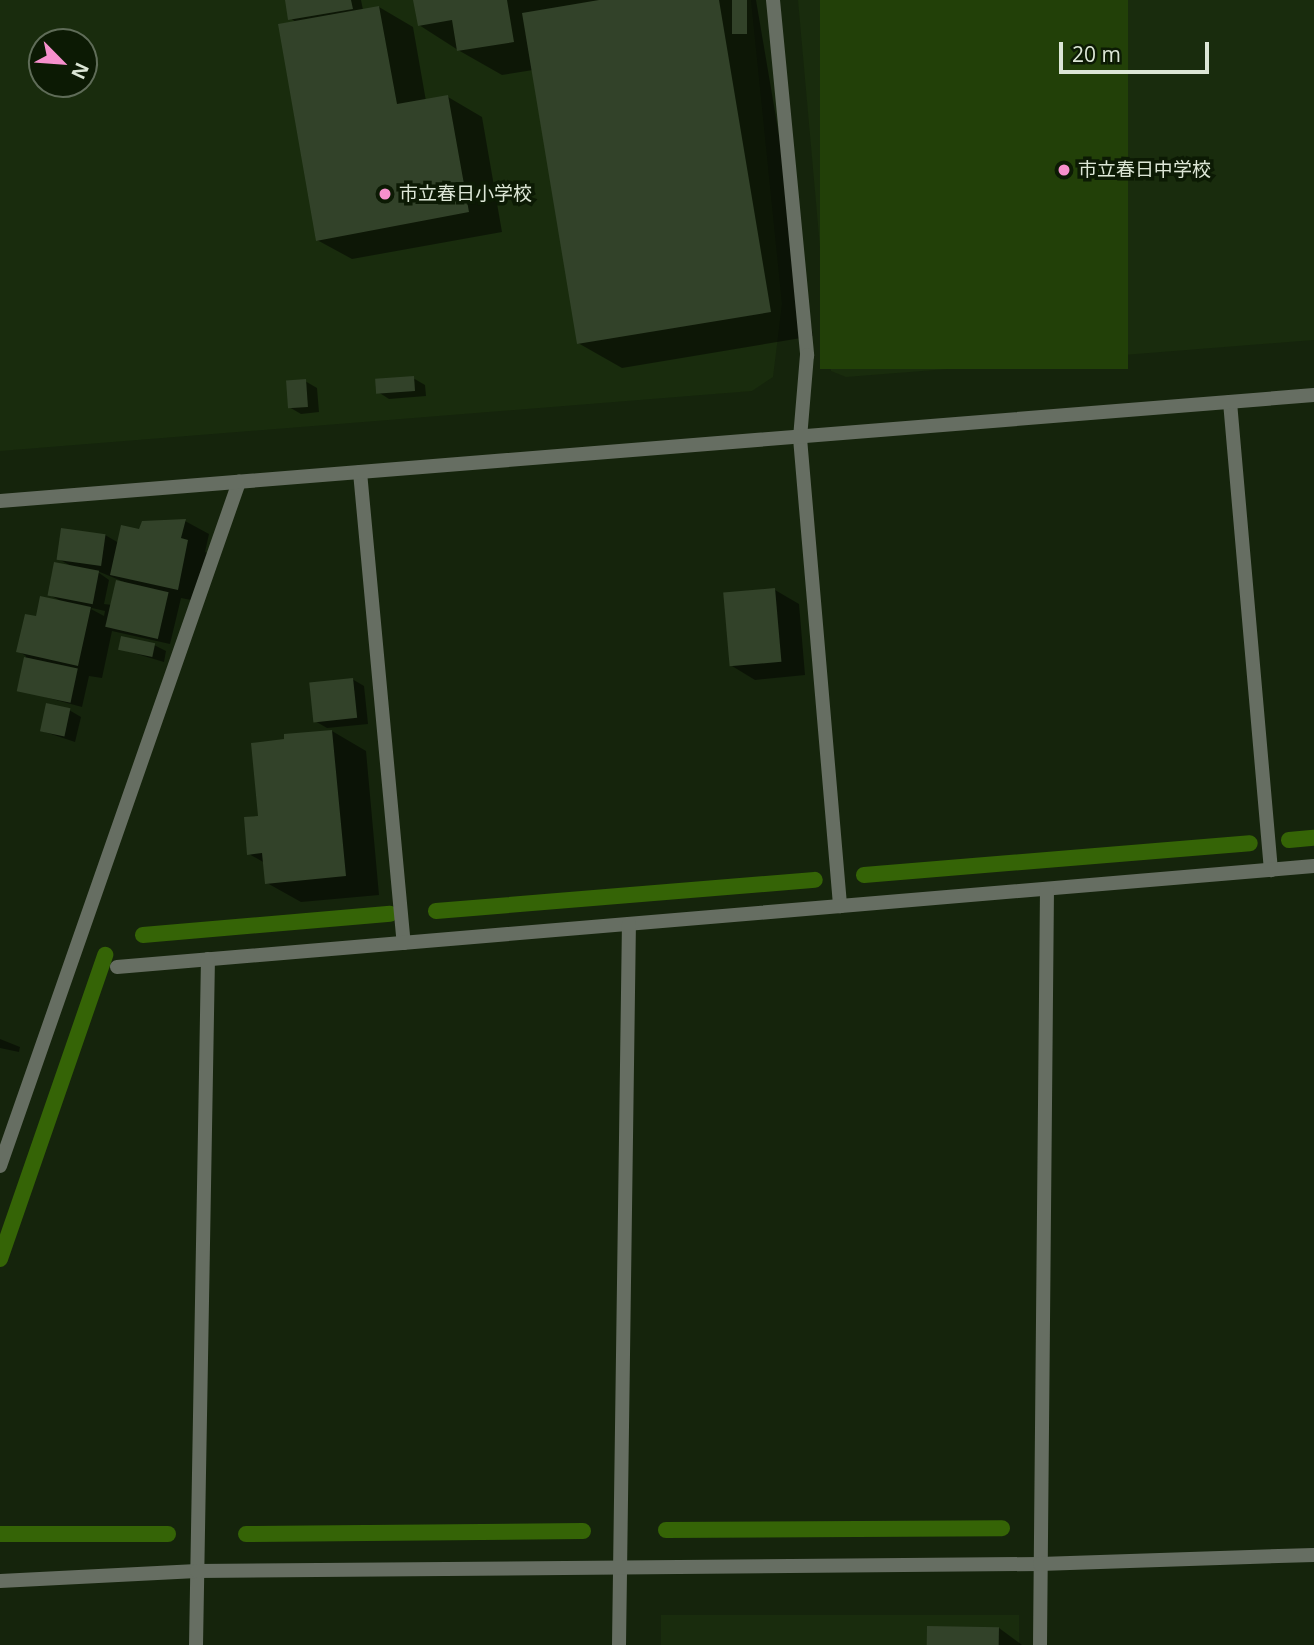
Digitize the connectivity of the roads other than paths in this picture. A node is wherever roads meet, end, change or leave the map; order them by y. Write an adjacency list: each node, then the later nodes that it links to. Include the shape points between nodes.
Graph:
1 (773, 0): 4 (street, via 807,355)
2 (1314, 395): 3 (street)
3 (1230, 402): 4 (street); 9 (street)
4 (800, 438): 5 (street); 11 (street)
5 (360, 472): 6 (street); 13 (street)
6 (239, 482): 7 (street); 16 (street)
7 (0, 501)
8 (1314, 866): 9 (street)
9 (1271, 870): 10 (street)
10 (1047, 889): 11 (street); 18 (street)
11 (840, 906): 12 (street)
12 (629, 923): 13 (street); 19 (street)
13 (404, 943): 14 (street)
14 (208, 960): 15 (street); 20 (street)
15 (117, 967)
16 (0, 1166)
17 (1314, 1555): 18 (street)
18 (1040, 1564): 19 (street); 24 (street)
19 (620, 1569): 20 (street); 23 (street)
20 (197, 1571): 21 (street); 22 (street)
21 (0, 1581)
22 (196, 1645)
23 (619, 1645)
24 (1040, 1645)

